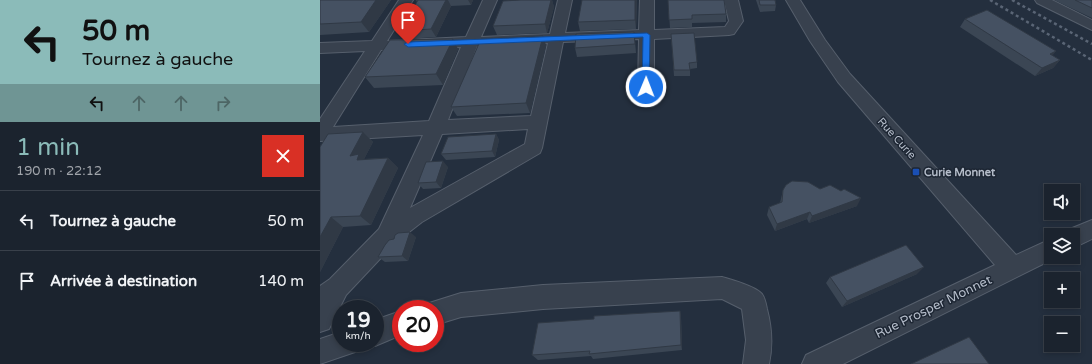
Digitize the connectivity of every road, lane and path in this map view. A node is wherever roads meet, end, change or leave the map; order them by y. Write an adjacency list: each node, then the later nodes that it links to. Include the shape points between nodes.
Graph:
1 (406, 0): 12 (street)
2 (490, 0): 11 (street)
3 (565, 0): 10 (street)
4 (647, 0): 9 (street)
5 (731, 0): 9 (street, via 736,21 729,31)
6 (793, 0): 22 (street, Rue Curie, via 844,78)
7 (1042, 0): 8 (street)
8 (1092, 26)
9 (647, 35): 10 (street); 14 (street)
10 (557, 38): 11 (street); 15 (street)
11 (471, 42): 12 (street); 16 (street)
12 (376, 46): 13 (street); 17 (street)
13 (320, 48)
14 (646, 87)
15 (539, 122): 16 (street); 20 (street, via 533,148 415,216)
16 (436, 127): 17 (street); 20 (street)
17 (320, 134)
18 (1092, 229): 19 (street)
19 (1080, 235)
20 (386, 236): 23 (street)
21 (1044, 252): 22 (street, Rue Prosper Monnet)
22 (1012, 267): 29 (street, Rue Prosper Monnet)
23 (329, 293): 25 (street)
24 (444, 310): 28 (street, via 461,305 543,297 722,288 753,302 760,346)
25 (320, 320)
26 (332, 348): 27 (street)
27 (320, 352)
28 (756, 364)
29 (815, 364)

